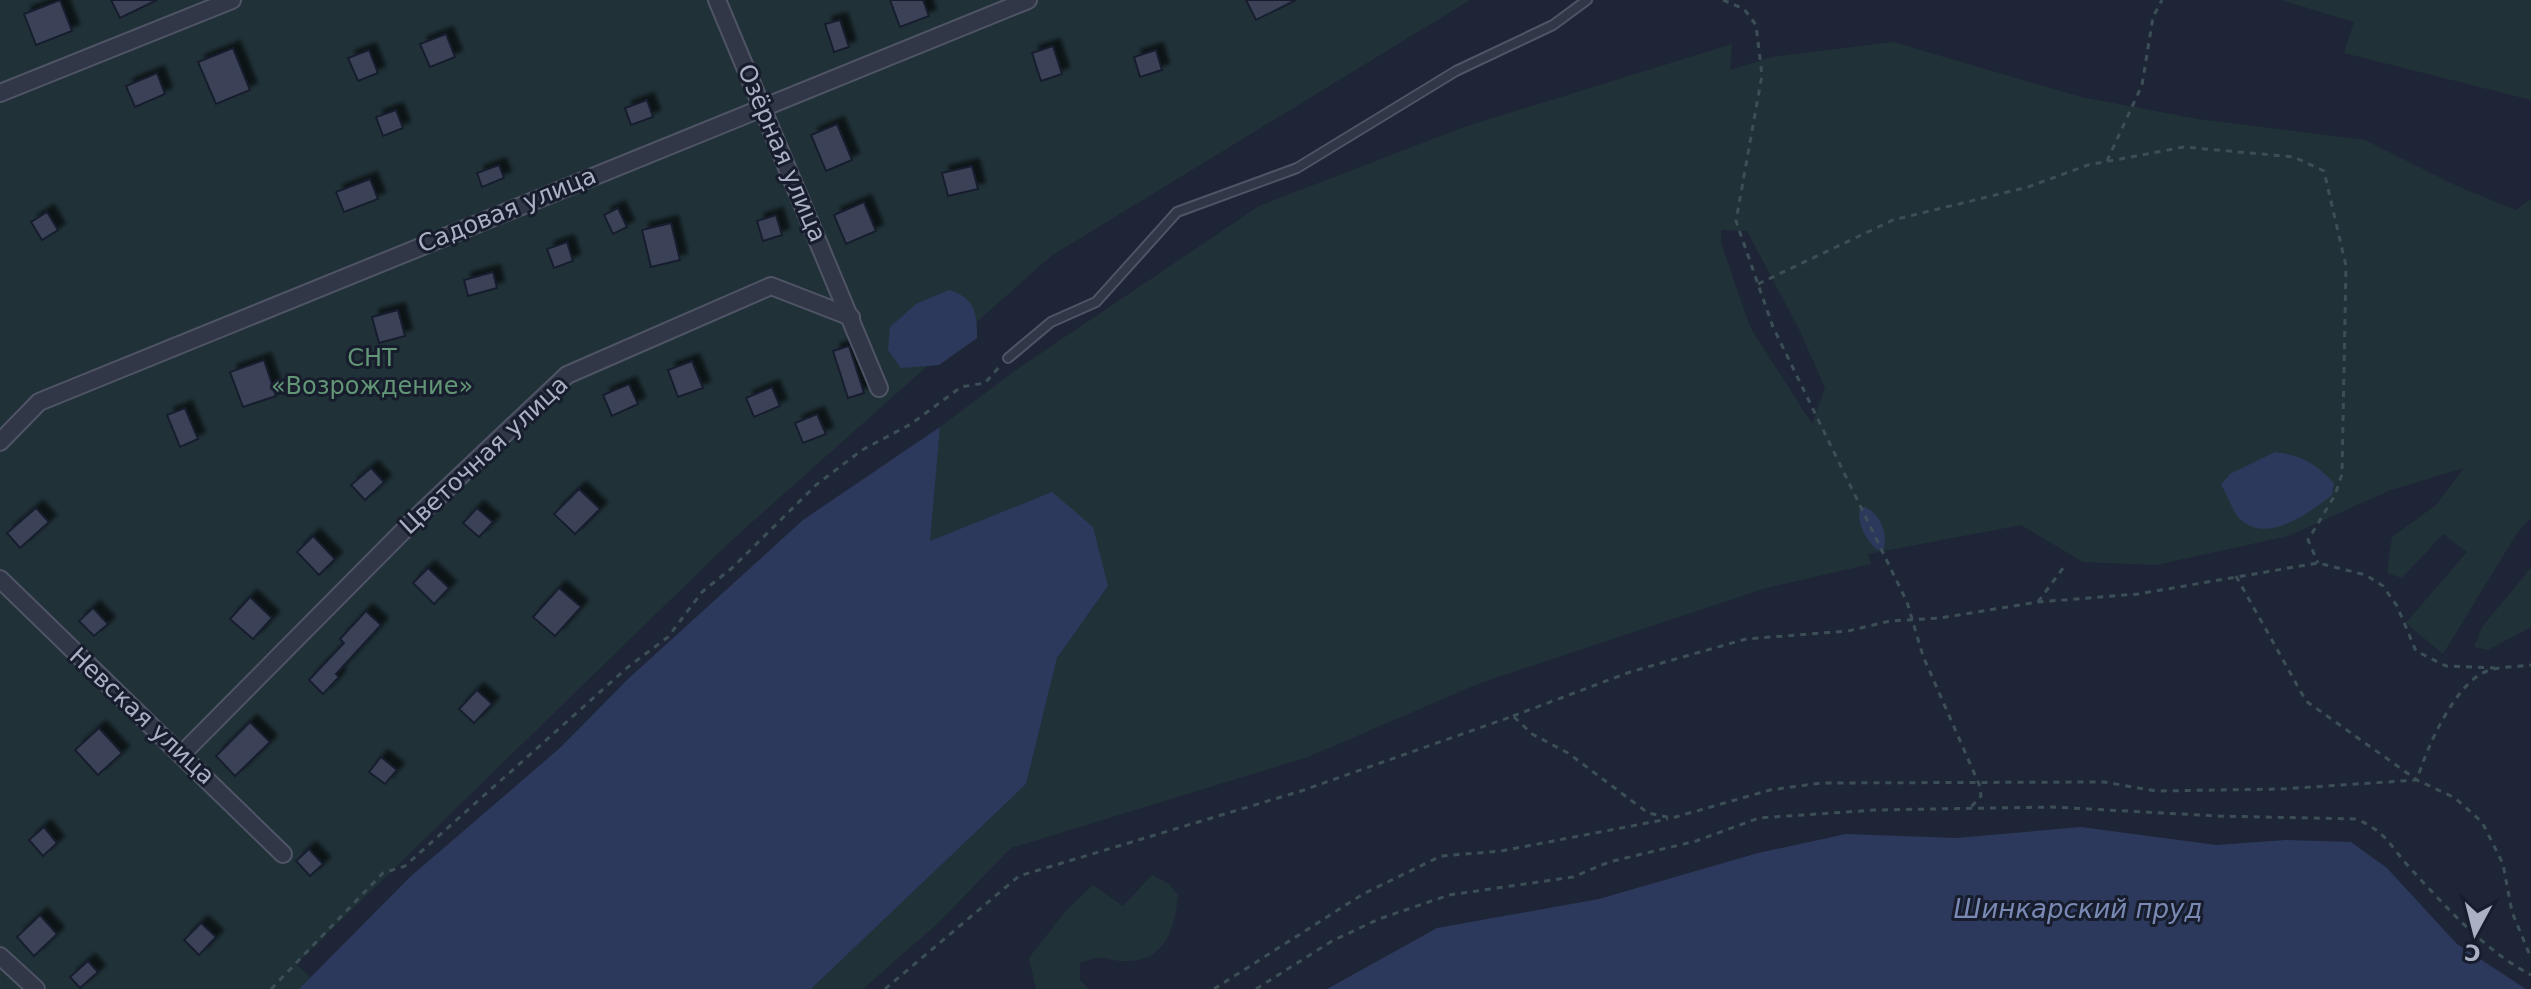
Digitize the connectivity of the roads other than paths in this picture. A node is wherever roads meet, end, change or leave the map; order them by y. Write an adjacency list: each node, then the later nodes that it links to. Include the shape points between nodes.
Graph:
1 (232, 0): 5 (street)
2 (717, 0): 6 (street, Озёрная улица)
3 (1028, 0): 6 (street, Садовая улица)
4 (1587, 0): 8 (lane, via 1553,25 1456,71 1297,168 1177,212 1096,302 1051,322)
5 (0, 93)
6 (762, 105): 7 (street, Озёрная улица); 10 (street, Садовая улица, via 39,402)
7 (849, 311): 9 (street, Озёрная улица); 12 (street, Цветочная улица, via 771,286 567,375 422,512)
8 (1008, 358)
9 (879, 388)
10 (0, 442)
11 (0, 579): 12 (street, Невская улица)
12 (182, 754): 13 (street, Невская улица)
13 (283, 854)
14 (0, 956): 15 (street)
15 (36, 989)

